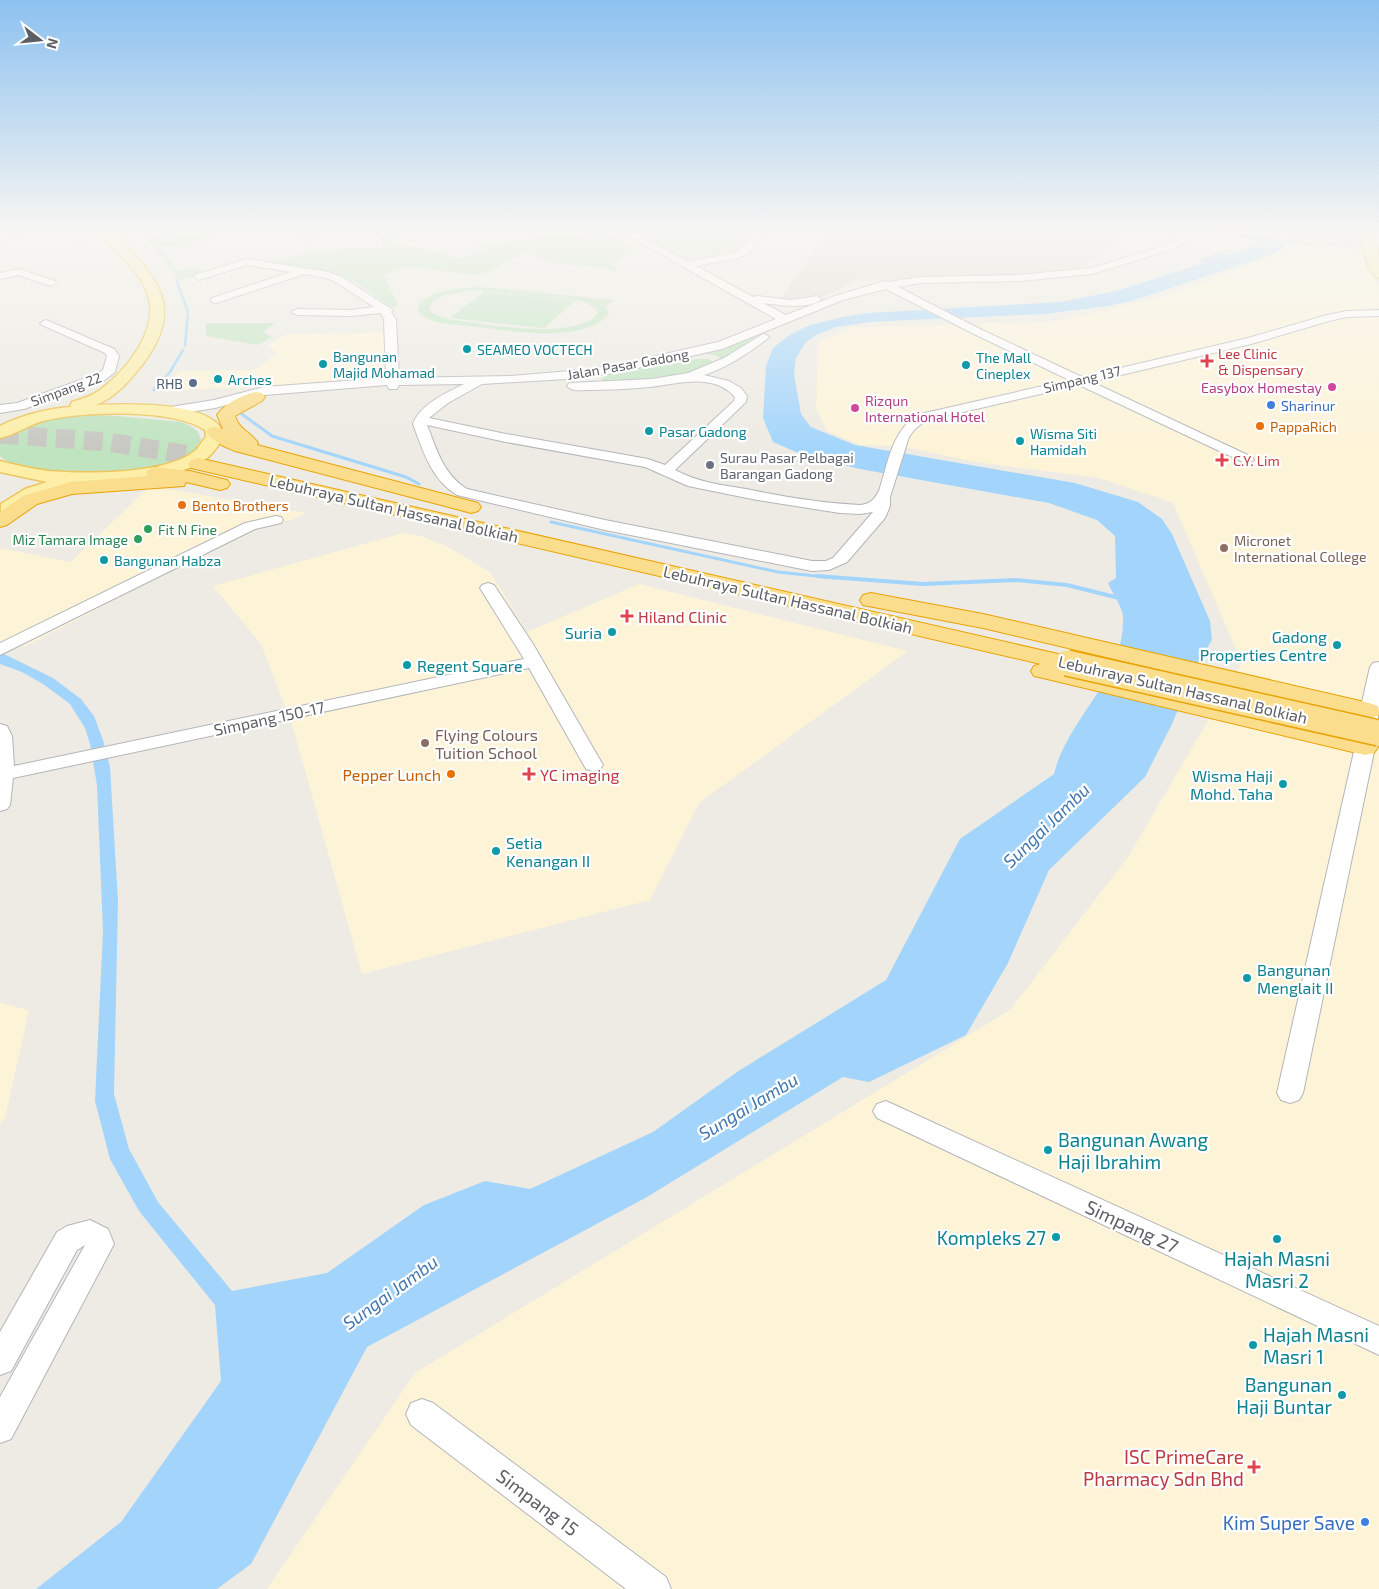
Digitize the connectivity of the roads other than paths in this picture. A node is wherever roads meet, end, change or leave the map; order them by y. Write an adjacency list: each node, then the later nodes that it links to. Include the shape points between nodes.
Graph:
1 (157, 303): 30 (main road, via 156,324 151,338 142,354 109,391 90,402)
2 (170, 303): 28 (main road, via 166,338 124,400)
3 (376, 303): 8 (street)
4 (756, 303): 11 (street)
5 (827, 303): 11 (street, Jalan Pasar Gadong)
6 (846, 303): 14 (street, Jalan Pasar Gadong, via 764,336)
7 (919, 303): 17 (street)
8 (387, 310): 10 (street); 20 (street)
9 (1379, 311): 17 (street, Simpang 137, via 1327,318 1251,341)
10 (297, 312)
11 (786, 320): 13 (street, Jalan Pasar Gadong, via 722,345)
12 (46, 323): 27 (street, Simpang 22, via 110,351 113,356 107,374 19,406)
13 (684, 355): 14 (street, via 715,357 720,361); 15 (street, Jalan Pasar Gadong)
14 (719, 366): 16 (street, Jalan Pasar Gadong); 19 (street, via 716,374)
15 (603, 371): 18 (street, Jalan Pasar Gadong); 24 (street, via 595,377 597,384)
16 (678, 378): 19 (street, via 701,378); 24 (street, Jalan Pasar Gadong)
17 (1081, 380): 38 (street); 44 (street, Simpang 137, via 921,418 905,430)
18 (484, 381): 20 (street, Jalan Pasar Gadong); 22 (street)
19 (722, 383): 37 (street, via 737,391 741,396 740,402)
20 (393, 384): 21 (street, Jalan Pasar Gadong); 25 (street, Jalan Pasar Gadong, via 296,390); 29 (street, Jalan Pasar Gadong, via 281,388 198,408)
21 (426, 386): 22 (street, Jalan Pasar Gadong); 26 (street, via 440,390 443,398)
22 (469, 386): 23 (street, Jalan Pasar Gadong); 26 (street)
23 (508, 386): 24 (street, Jalan Pasar Gadong); 35 (street, via 482,392 449,409 443,418)
24 (602, 386)
25 (256, 397): 34 (street, Jalan Pasar Gadong, via 220,410 210,417); 39 (highway, via 229,412 226,415 228,423 245,442)
26 (440, 403): 33 (street, via 426,412)
27 (0, 409)
28 (136, 410): 29 (main road); 30 (main road)
29 (164, 412): 34 (main road, via 190,416)
30 (58, 413): 32 (main road)
31 (0, 418): 32 (main road)
32 (37, 418): 36 (main road)
33 (421, 420): 35 (street); 50 (street, Simpang 137, via 442,477 452,488 468,494 803,565 832,564 844,556)
34 (211, 427): 39 (highway, via 229,442); 42 (main road, via 213,442 203,454)
35 (454, 428): 40 (street, via 651,464)
36 (0, 433)
37 (691, 447): 40 (street); 43 (street, via 681,470)
38 (1248, 460)
39 (296, 462): 52 (highway)
40 (666, 471): 43 (street, via 692,483)
41 (5, 474): 42 (main road, via 72,477)
42 (152, 474): 45 (highway, via 190,477); 47 (main road, via 136,479 48,487 25,495)
43 (707, 485): 46 (street)
44 (884, 494): 46 (street, via 874,508); 50 (street, Simpang 137, via 877,520)
45 (270, 495): 49 (highway, via 166,481 81,486 30,500); 51 (highway)
46 (840, 510): 50 (street, via 863,519)
47 (0, 515)
48 (276, 520): 54 (street, via 250,526)
49 (0, 521)
50 (854, 542)
51 (593, 553): 52 (highway, Lebuhraya Sultan Hassanal Bolkiah, via 203,461); 55 (highway, Lebuhraya Sultan Hassanal Bolkiah, via 725,584 953,649)
52 (636, 553): 55 (highway, Lebuhraya Sultan Hassanal Bolkiah, via 752,580 953,614)
53 (488, 588): 56 (street)
54 (1, 650)
55 (1069, 659): 58 (highway, Lebuhraya Sultan Hassanal Bolkiah, bridge); 58 (highway, via 1243,718); 58 (highway, via 1254,682)
56 (533, 662): 60 (street); 61 (street, Simpang 150-17)
57 (1379, 667): 58 (street)
58 (1375, 729): 63 (street)
59 (0, 730): 61 (street, via 4,743)
60 (593, 765)
61 (4, 774): 62 (street)
62 (0, 805)
63 (1290, 1093)
64 (886, 1111): 65 (street, Simpang 27)
65 (1379, 1342)
66 (0, 1361): 68 (street, via 67,1241 77,1234 90,1232 98,1237 100,1244)
67 (422, 1414): 69 (street, Simpang 15)
68 (0, 1428)
69 (654, 1589)

